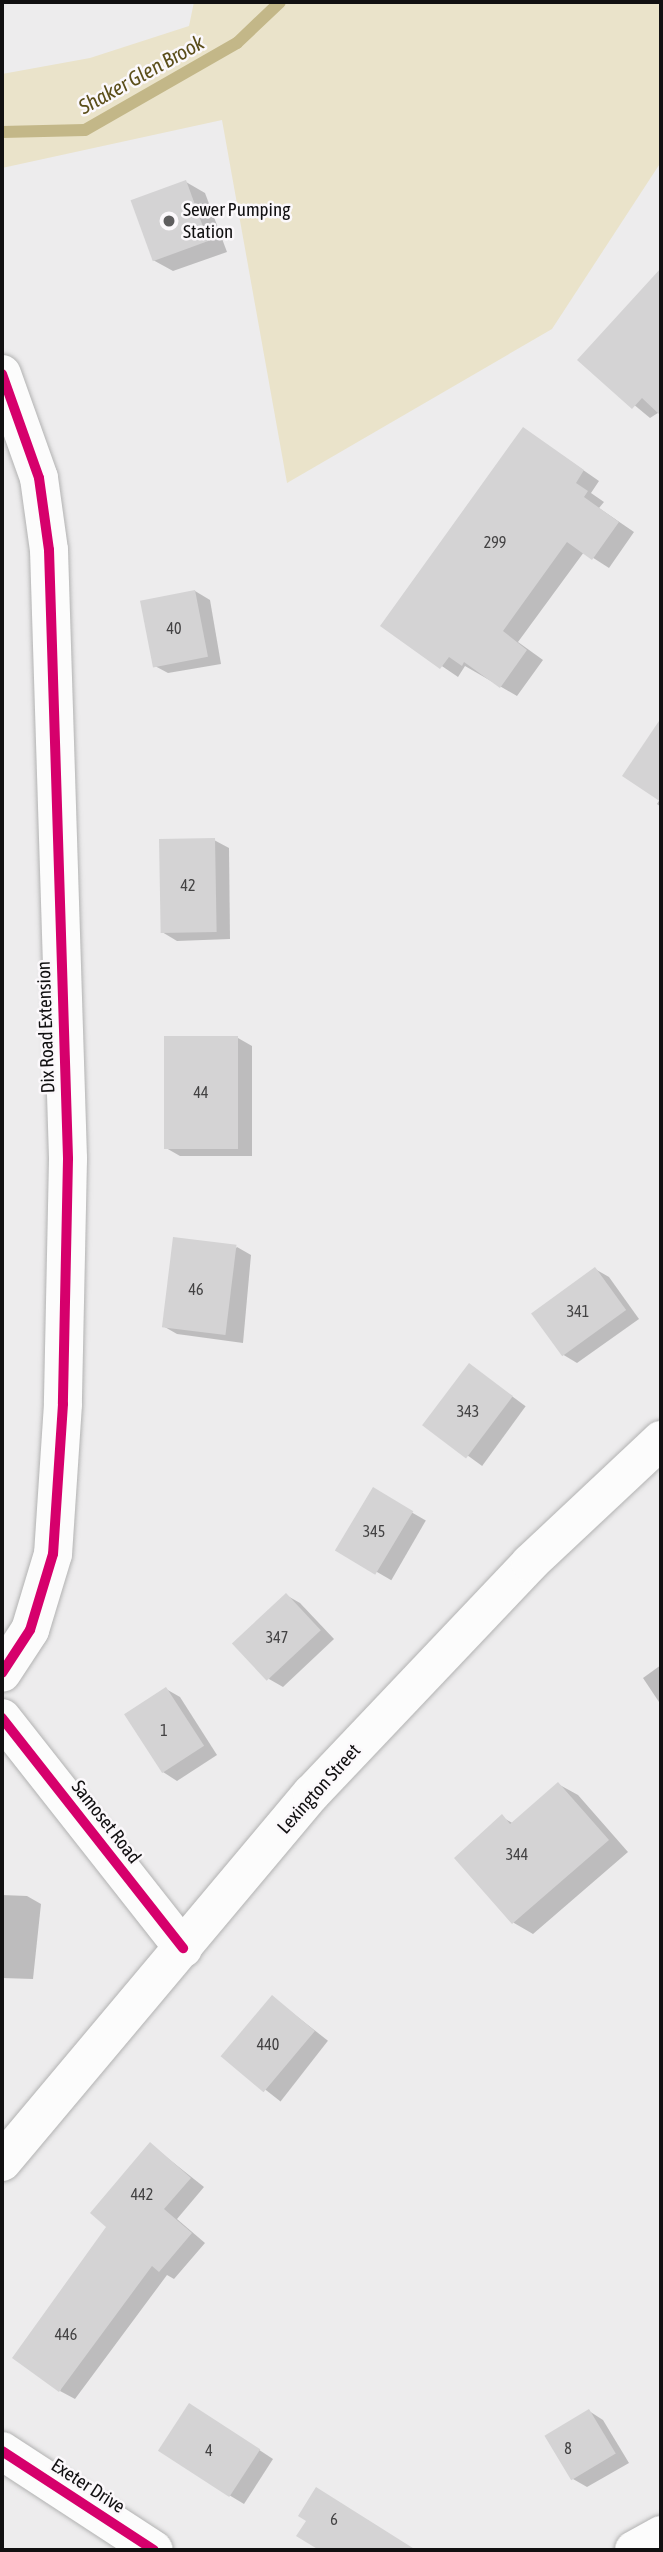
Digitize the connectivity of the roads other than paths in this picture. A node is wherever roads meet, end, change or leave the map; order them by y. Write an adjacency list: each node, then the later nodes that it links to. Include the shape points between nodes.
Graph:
1 (2, 374): 3 (street, Dix Road Extension, via 39,478 49,550 68,1159 63,1404 52,1554 30,1630)
2 (661, 1440): 5 (street, Lexington Street, via 460,1634 313,1793)
3 (2, 1673)
4 (2, 1718): 5 (street, Samoset Road)
5 (183, 1948): 6 (street, Lexington Street)
6 (2, 2162)
7 (2, 2451): 9 (street, Exeter Drive)
8 (661, 2535): 10 (street)
9 (154, 2550)
10 (634, 2550)

